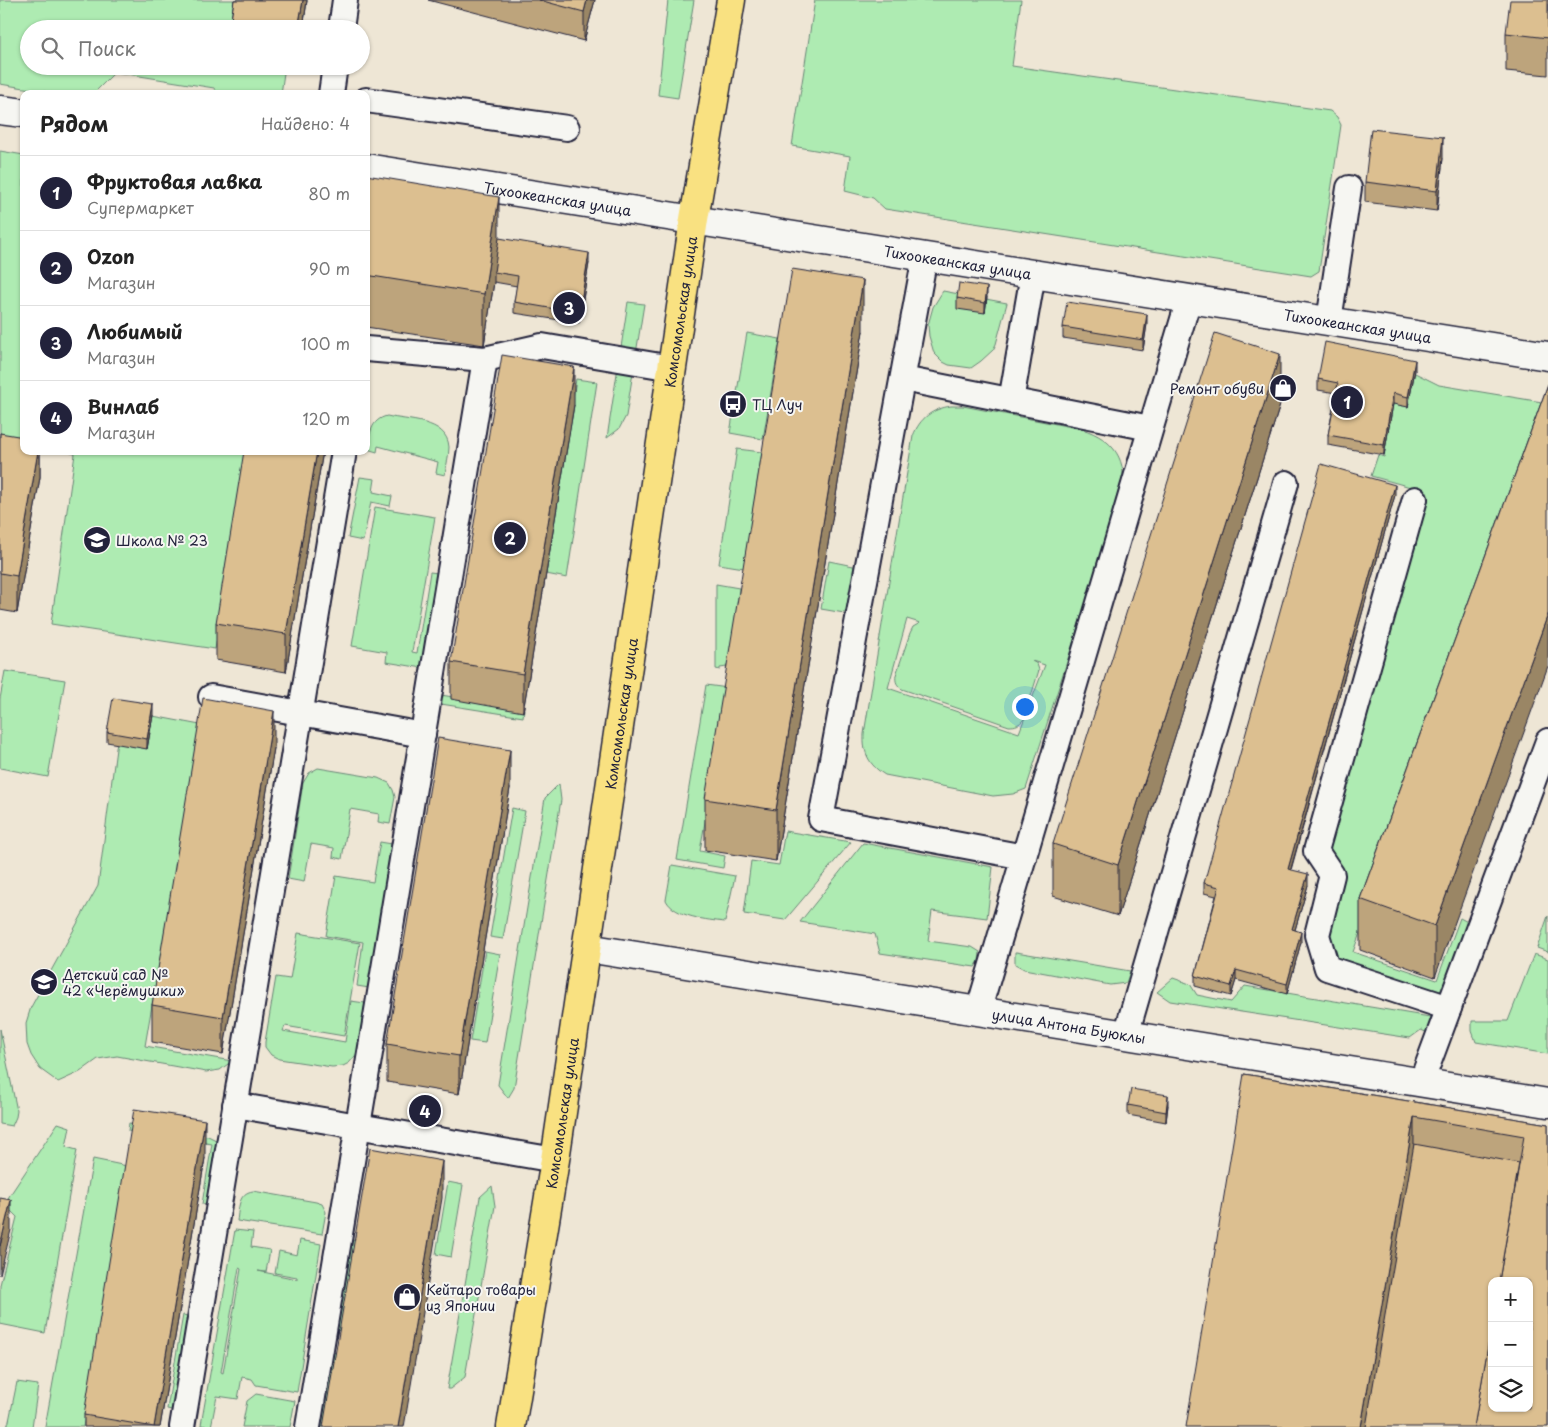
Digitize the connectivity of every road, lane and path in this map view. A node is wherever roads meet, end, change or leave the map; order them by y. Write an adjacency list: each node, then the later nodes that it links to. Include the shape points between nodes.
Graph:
1 (345, 0): 3 (lane)
2 (731, 0): 12 (main road, Комсомольская улица)
3 (342, 20)
4 (334, 75): 5 (lane)
5 (332, 90)
6 (370, 101): 9 (lane)
7 (0, 110): 8 (street)
8 (20, 113)
9 (567, 128)
10 (370, 169): 12 (street, Тихоокеанская улица)
11 (1349, 188): 16 (lane)
12 (694, 220): 13 (street, Тихоокеанская улица); 20 (main road, Комсомольская улица)
13 (925, 256): 14 (street, Тихоокеанская улица); 21 (lane)
14 (1033, 274): 15 (street, Тихоокеанская улица); 22 (lane)
15 (1189, 299): 16 (street, Тихоокеанская улица); 23 (lane)
16 (1329, 321): 18 (street, Тихоокеанская улица)
17 (370, 348): 19 (lane)
18 (1548, 356)
19 (485, 359): 20 (lane, via 542,346); 29 (lane)
20 (672, 368): 32 (main road, Комсомольская улица)
21 (903, 379): 22 (lane); 31 (lane, via 821,820)
22 (1011, 401): 23 (lane)
23 (1150, 428): 31 (lane)
24 (343, 455): 28 (lane)
25 (1286, 483): 35 (lane)
26 (1415, 499): 33 (lane, via 1316,851 1332,875 1317,935 1327,968)
27 (211, 697): 28 (lane)
28 (300, 714): 29 (lane); 38 (lane)
29 (422, 735): 39 (lane)
30 (1548, 741): 33 (lane)
31 (1024, 857): 34 (lane)
32 (587, 948): 34 (street, улица Антона Буюклы); 40 (main road, Комсомольская улица)
33 (1449, 1008): 36 (lane)
34 (978, 1012): 35 (street, улица Антона Буюклы)
35 (1126, 1035): 36 (street, улица Антона Буюклы, via 1378,1085)
36 (1422, 1083): 37 (street, улица Антона Буюклы)
37 (1548, 1104)
38 (235, 1105): 39 (lane); 41 (lane)
39 (357, 1126): 40 (lane); 42 (lane)
40 (555, 1160): 43 (main road, Комсомольская улица)
41 (182, 1427)
42 (308, 1427)
43 (511, 1427)

